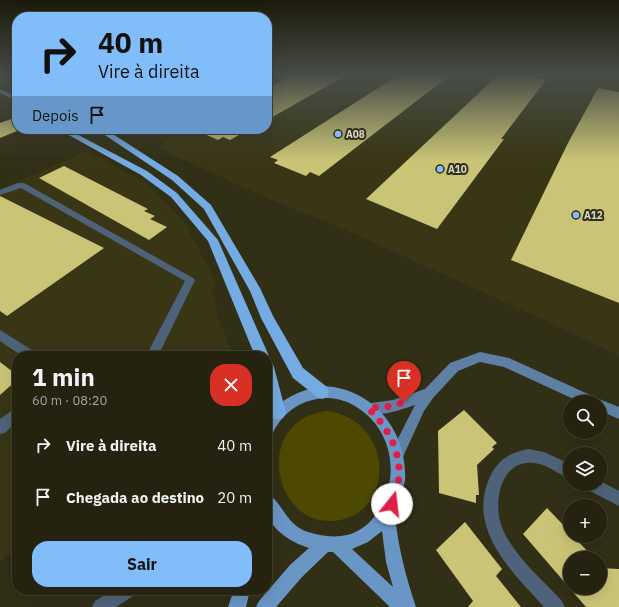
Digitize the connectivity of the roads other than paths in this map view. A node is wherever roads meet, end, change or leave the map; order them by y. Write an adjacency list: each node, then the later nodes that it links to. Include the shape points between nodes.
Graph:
1 (71, 134): 11 (highway, via 144,173 174,195 213,240)
2 (86, 134): 7 (highway, via 140,161 169,179 199,206)
3 (99, 134): 5 (highway)
4 (107, 134): 5 (highway)
5 (135, 153): 7 (highway, via 175,178 208,207)
6 (0, 194): 10 (street, via 21,185 190,280)
7 (226, 236): 13 (highway, via 298,373)
8 (0, 335): 9 (street)
9 (24, 351)
10 (154, 351)
11 (260, 351)
12 (272, 388): 18 (highway)
13 (322, 392): 16 (main road, via 354,399); 18 (main road, via 306,395 291,402)
14 (429, 394): 15 (street, via 454,367 480,358 505,362); 16 (street, via 393,406); 23 (street)
15 (578, 395)
16 (368, 408): 23 (main road, via 381,420 391,436)
17 (607, 408): 19 (street)
18 (278, 413): 21 (main road)
19 (619, 414)
20 (12, 417): 22 (street)
21 (272, 422)
22 (0, 428)
23 (397, 454): 28 (main road, via 399,474 396,494)
24 (563, 468): 35 (street, via 535,456 510,460 496,478 490,503 492,521 503,546)
25 (604, 491): 26 (street)
26 (619, 499)
27 (272, 510): 29 (main road, via 276,518 298,536)
28 (387, 513): 29 (main road, via 374,529 357,540); 34 (main road, via 394,562)
29 (330, 545): 32 (main road, via 296,571); 33 (main road)
30 (119, 595): 31 (street)
31 (101, 607)
32 (265, 607)
33 (402, 607)
34 (407, 607)
35 (556, 607)

